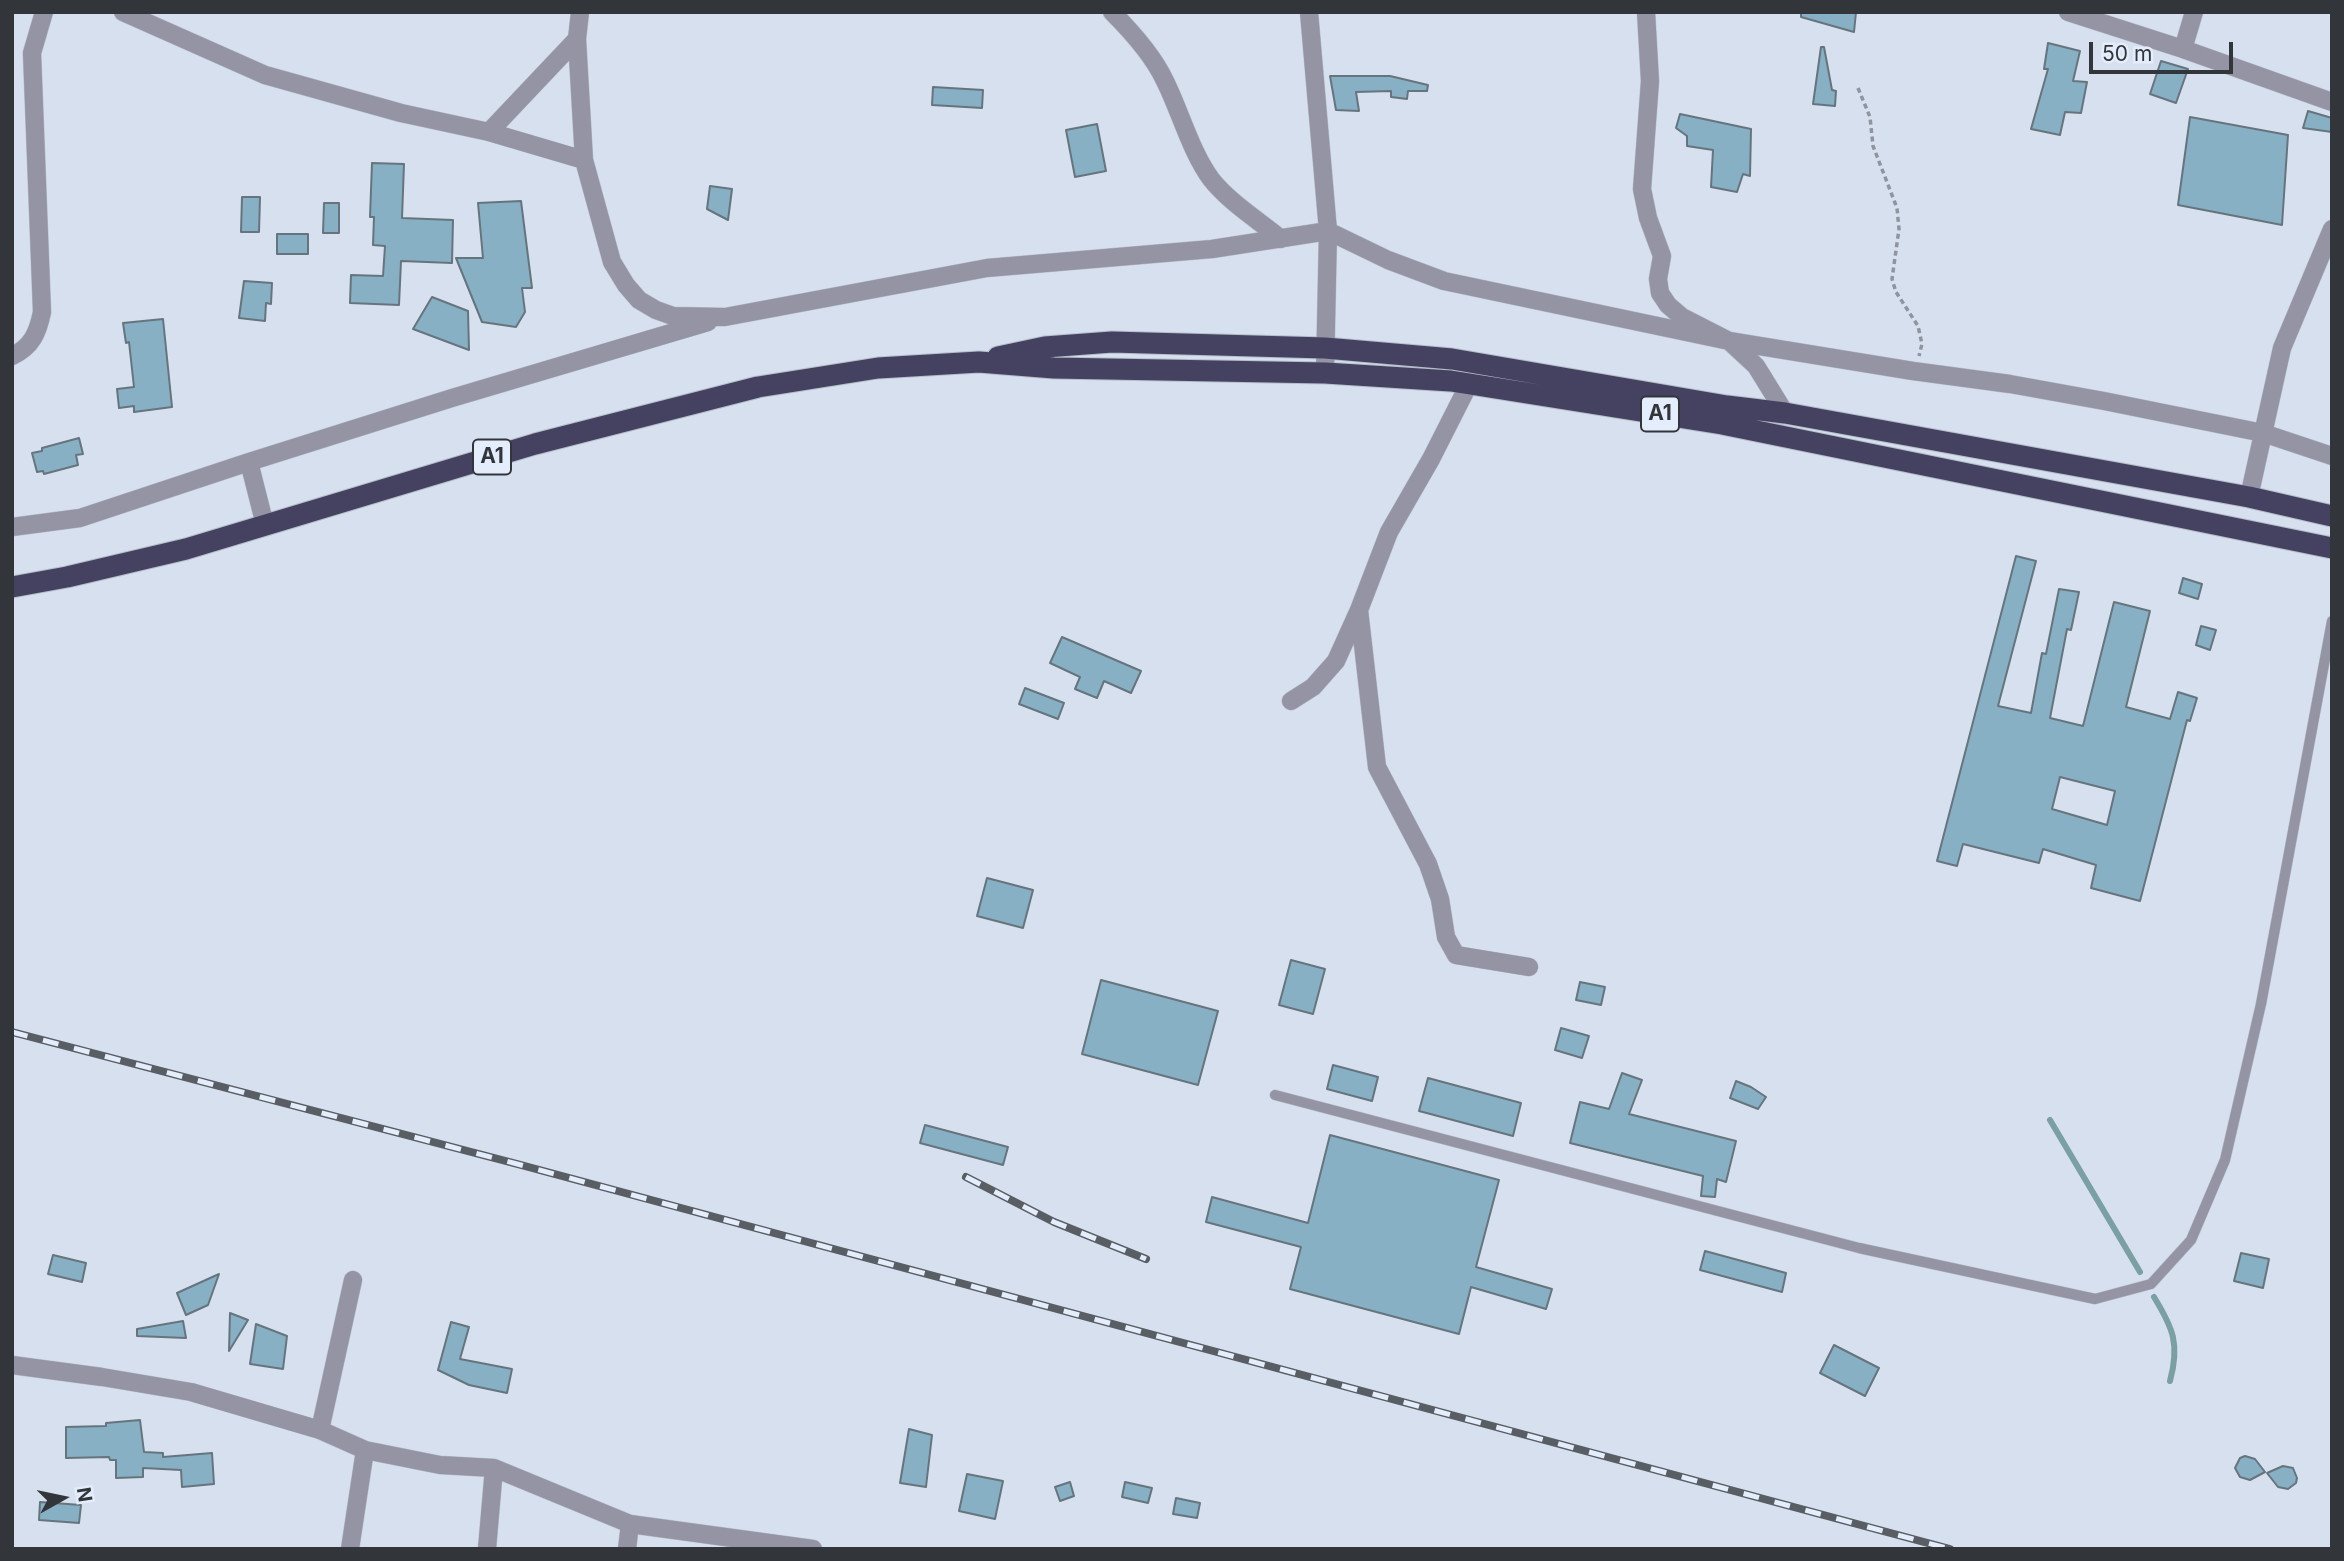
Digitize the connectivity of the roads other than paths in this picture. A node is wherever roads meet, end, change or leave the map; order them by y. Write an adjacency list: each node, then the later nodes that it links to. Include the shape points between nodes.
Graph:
1 (44, 12): 20 (street, via 32,54 42,312 37,335)
2 (123, 12): 12 (street, via 265,75)
3 (580, 12): 9 (street)
4 (1112, 12): 16 (street, via 1163,77 1211,178)
5 (1310, 12): 15 (street)
6 (1646, 12): 18 (street, via 1650,81 1642,189 1662,256 1660,293 1682,317)
7 (2068, 12): 10 (street)
8 (2194, 12): 10 (street)
9 (577, 39): 12 (street); 13 (street)
10 (2183, 49): 11 (street)
11 (2332, 102)
12 (489, 132): 13 (street)
13 (584, 160): 17 (street, via 612,262 639,300 673,316)
14 (2332, 229): 25 (street, via 2282,348)
15 (1328, 231): 16 (street); 18 (street, via 1444,281); 19 (street)
16 (1281, 239): 17 (street, via 987,268)
17 (725, 317): 27 (street)
18 (1730, 341): 24 (street, via 1756,366); 25 (street, via 2010,384)
19 (1325, 348): 21 (highway, A1, via 1112,342 1045,347); 22 (street); 24 (highway, A1, via 1452,359)
20 (12, 356)
21 (979, 362): 22 (highway, A1, via 1054,368); 30 (highway, A1, via 878,368 758,387 535,444)
22 (1325, 373): 23 (highway, A1)
23 (1469, 384): 32 (highway, A1, via 1722,424); 34 (street, via 1389,532)
24 (1785, 413): 28 (highway, A1)
25 (2263, 433): 26 (street); 28 (street)
26 (2332, 456)
27 (249, 462): 30 (street); 31 (street, via 80,518)
28 (2249, 497): 29 (highway, A1)
29 (2332, 516)
30 (265, 525): 33 (highway, A1, via 186,549)
31 (12, 527)
32 (2332, 548)
33 (12, 587)
34 (1359, 610): 36 (street, via 1336,661 1313,687); 37 (street, via 1377,767 1428,864 1440,898 1446,937 1456,955)
35 (2332, 621): 38 (lane, via 2261,1004 2225,1160 2191,1240 2151,1284 2095,1299 2081,1296 1846,1244)
36 (1291, 701)
37 (1529, 967)
38 (1275, 1095)
39 (353, 1280): 41 (street)
40 (12, 1365): 41 (street, via 191,1392)
41 (320, 1430): 42 (street)
42 (365, 1450): 43 (street, via 440,1465); 46 (street)
43 (494, 1468): 44 (street); 47 (street)
44 (630, 1524): 45 (street); 48 (street)
45 (743, 1544): 49 (street)
46 (350, 1549)
47 (487, 1549)
48 (627, 1549)
49 (813, 1549)

